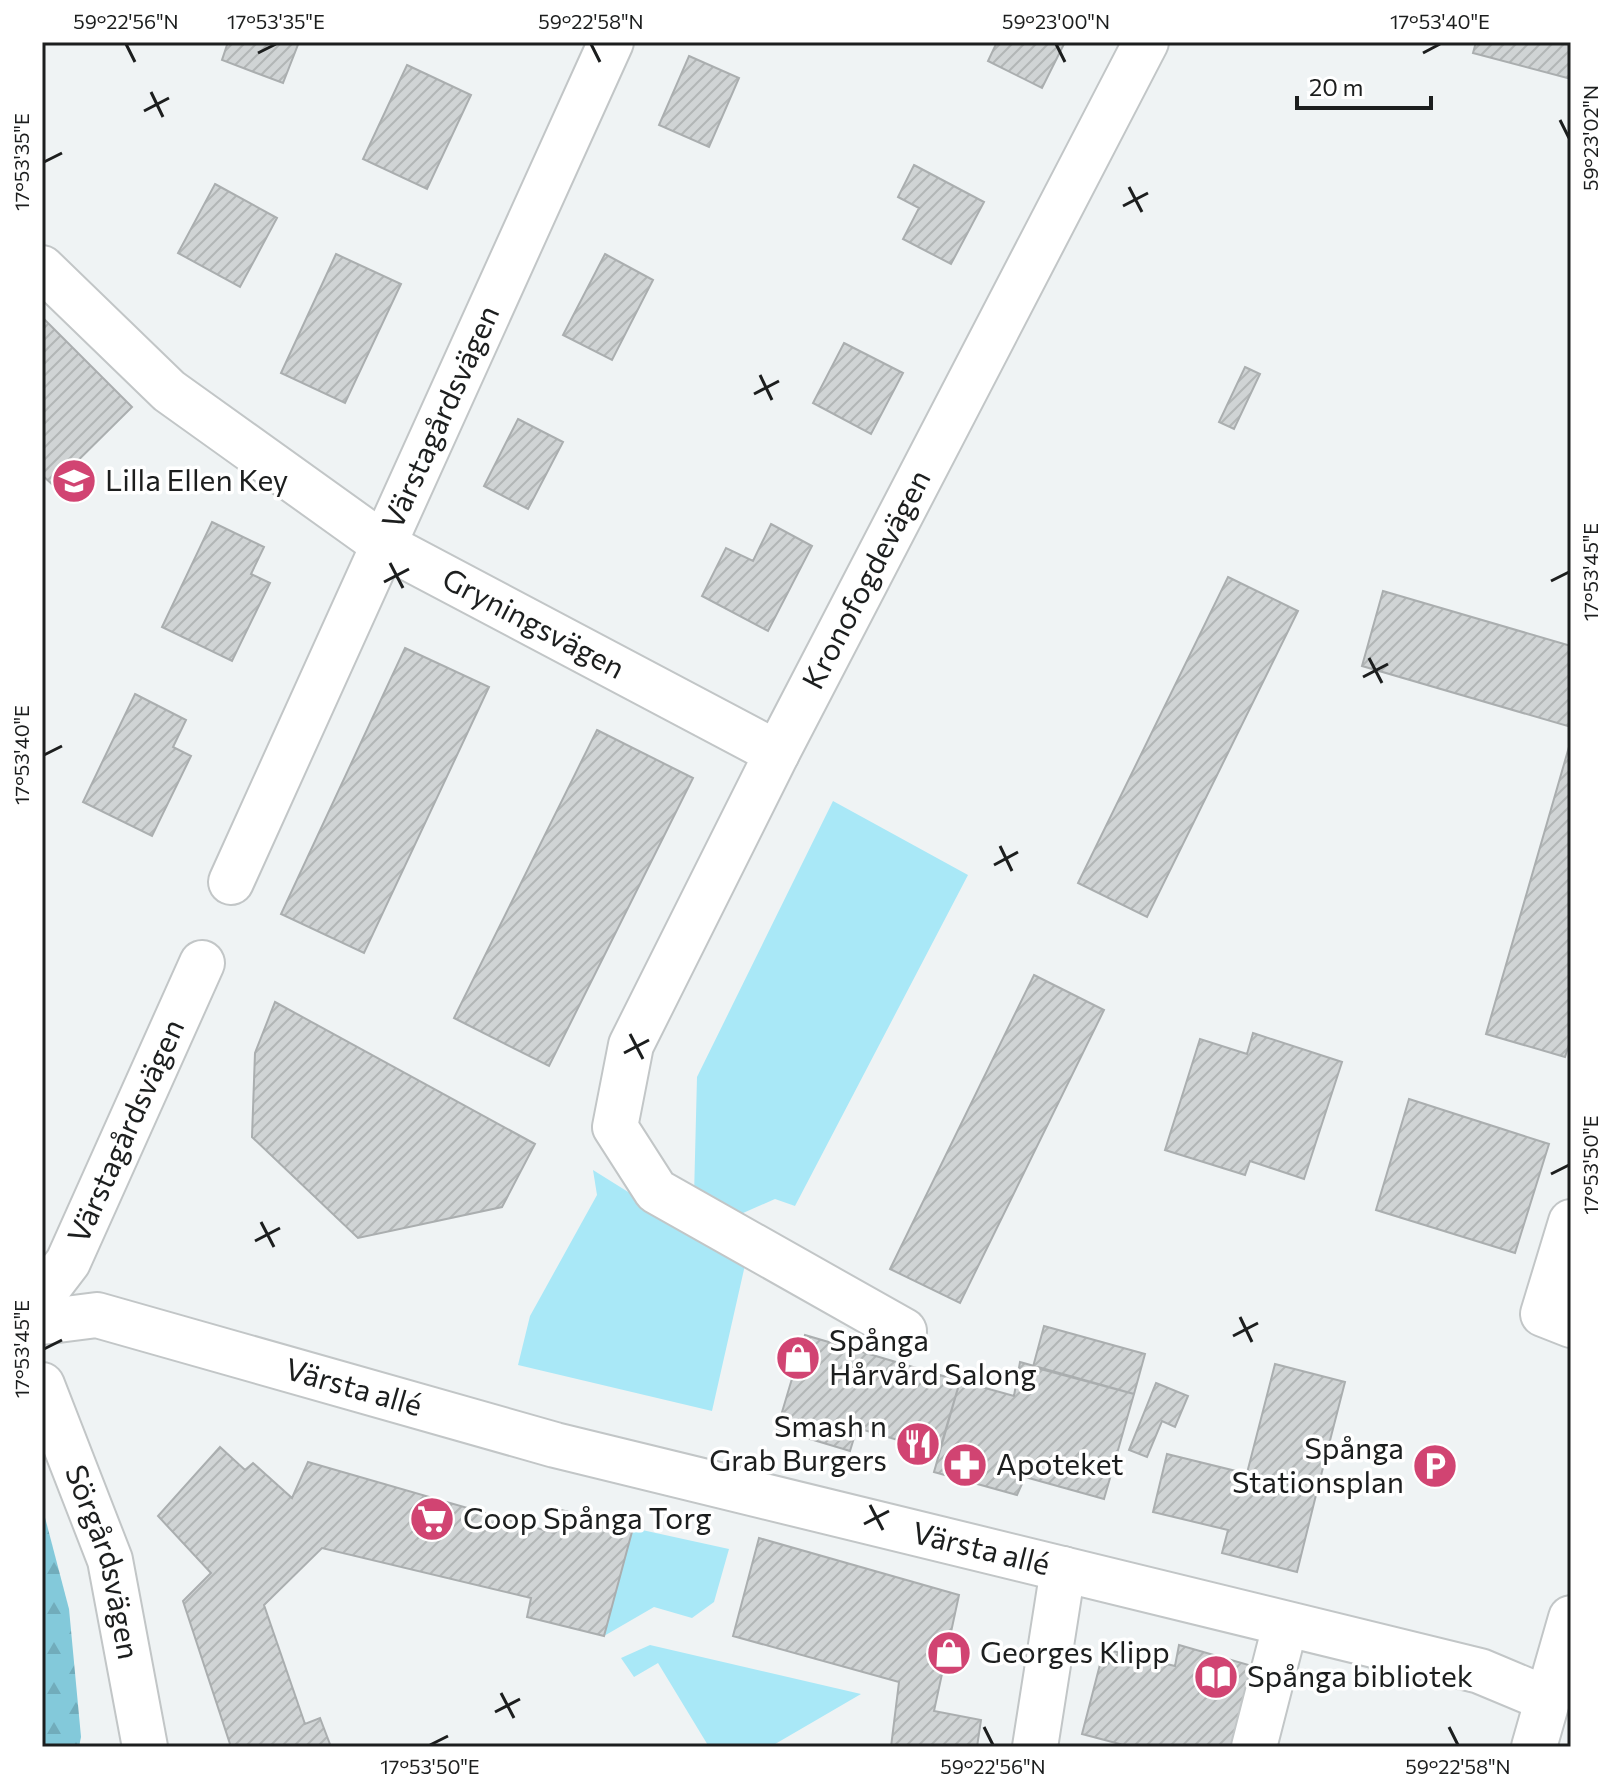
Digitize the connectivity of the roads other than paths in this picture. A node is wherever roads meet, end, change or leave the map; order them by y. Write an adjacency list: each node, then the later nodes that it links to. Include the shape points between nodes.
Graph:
1 (611, 42): 4 (street, Värstagårdsvägen)
2 (1146, 42): 5 (street, Kronofogdevägen)
3 (42, 268): 4 (street, Gryningsvägen, via 169,391)
4 (384, 545): 5 (street, Gryningsvägen); 6 (street, Värstagårdsvägen)
5 (777, 753): 12 (street, Kronofogdevägen, via 631,1045 615,1127 656,1191)
6 (231, 882)
7 (202, 963): 9 (street, Värstagårdsvägen, via 68,1262)
8 (1571, 1222): 11 (street, via 1543,1314)
9 (42, 1296)
10 (42, 1322): 14 (street, Värsta allé, via 97,1315 555,1445)
11 (1571, 1325)
12 (904, 1331)
13 (42, 1385): 18 (street, Sörgårdsvägen, via 110,1560)
14 (1063, 1569): 16 (street, Värsta allé); 19 (street)
15 (1571, 1618): 17 (street)
16 (1285, 1626): 17 (street, Värsta allé, via 1480,1671); 20 (street)
17 (1547, 1699): 21 (street)
18 (145, 1747)
19 (1035, 1747)
20 (1254, 1747)
21 (1534, 1747)

